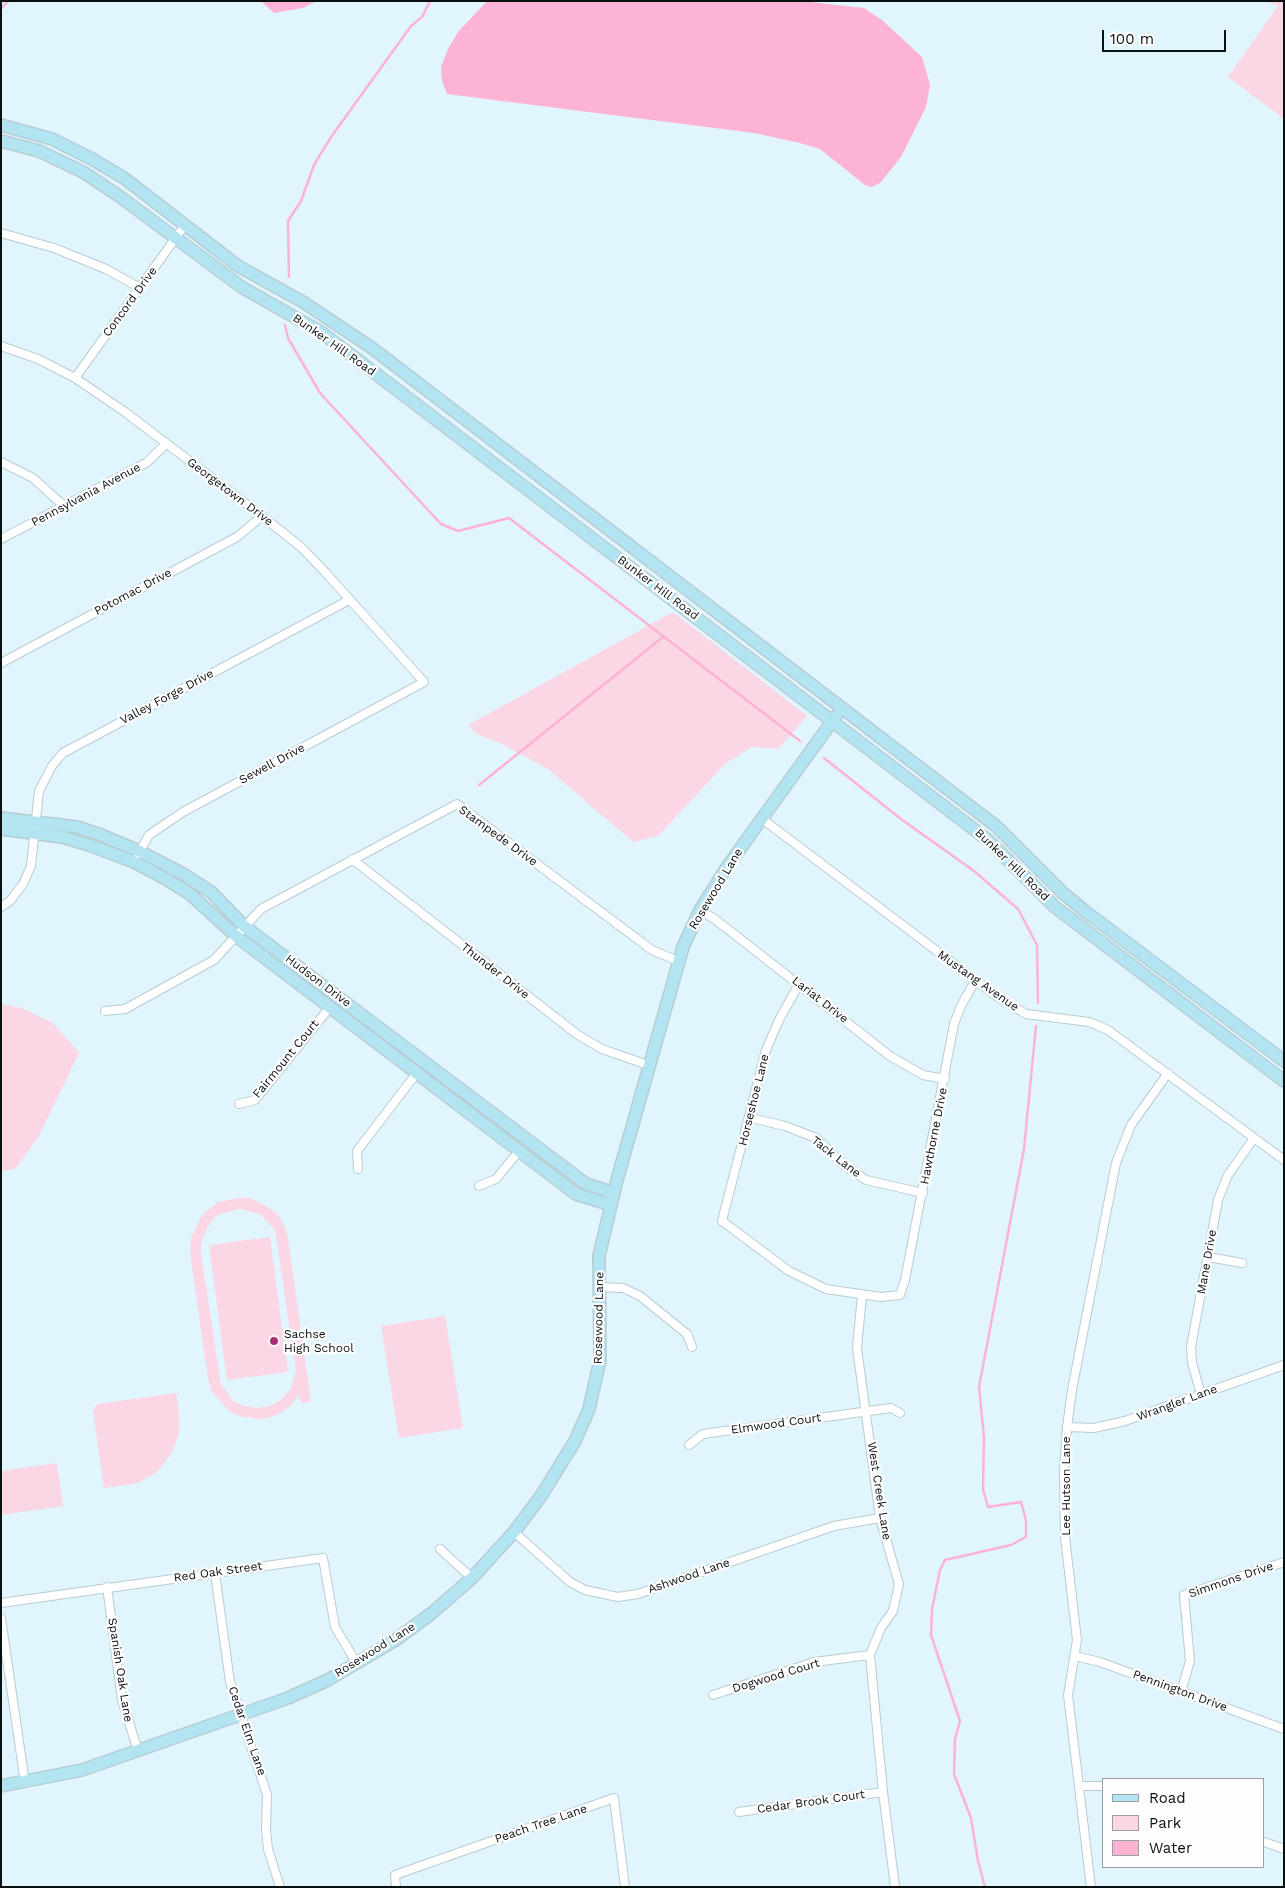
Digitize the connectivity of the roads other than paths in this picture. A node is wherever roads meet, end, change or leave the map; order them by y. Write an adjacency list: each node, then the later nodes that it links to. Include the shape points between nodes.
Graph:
1 (1, 125): 3 (main road, Bunker Hill Road, via 72,147 124,178)
2 (1, 141): 5 (main road, Bunker Hill Road, via 39,152 83,172)
3 (185, 225): 5 (street, Concord Drive); 17 (main road, Bunker Hill Road, via 238,266 304,302 372,348)
4 (1, 233): 6 (street, via 54,248 106,269)
5 (174, 238): 6 (street, Concord Drive); 18 (main road, Bunker Hill Road, via 243,288 321,332)
6 (140, 288): 8 (street, Concord Drive)
7 (1, 346): 8 (street, Georgetown Drive, via 38,359)
8 (75, 378): 9 (street, Georgetown Drive)
9 (166, 444): 11 (street, Pennsylvania Avenue, via 146,463); 12 (street, Georgetown Drive)
10 (1, 462): 11 (street, via 33,478)
11 (64, 506): 13 (street, Pennsylvania Avenue)
12 (262, 516): 14 (street, Georgetown Drive, via 301,547); 15 (street, Potomac Drive, via 237,536)
13 (1, 539)
14 (349, 600): 16 (street, Georgetown Drive); 21 (street, Valley Forge Drive, via 63,753 39,791)
15 (1, 663)
16 (424, 682): 24 (street, Sewell Drive, via 175,817 149,835)
17 (843, 709): 18 (main road, Rosewood Lane); 36 (main road, Bunker Hill Road, via 996,826 1086,912)
18 (832, 721): 20 (main road, Rosewood Lane); 41 (main road, Bunker Hill Road, via 988,840 1055,907)
19 (1, 818): 21 (main road, Hudson Drive)
20 (761, 818): 28 (main road, Rosewood Lane); 32 (street, Mustang Avenue)
21 (36, 821): 23 (street, Valley Forge Drive); 24 (main road, Hudson Drive, via 77,827)
22 (1, 829): 23 (main road, Hudson Drive)
23 (35, 833): 26 (main road, Hudson Drive, via 89,845); 27 (street, Valley Forge Drive, via 31,866 10,901)
24 (139, 851): 26 (street, Sewell Drive); 29 (main road, Hudson Drive, via 211,892)
25 (352, 859): 29 (street, Stampede Drive, via 261,909); 31 (street, Stampede Drive, via 457,804 628,933 652,950); 37 (street, Thunder Drive, via 578,1035 602,1049)
26 (134, 862): 30 (main road, Hudson Drive, via 190,894)
27 (1, 907)
28 (700, 910): 31 (main road, Rosewood Lane); 33 (street, Lariat Drive)
29 (244, 926): 30 (street, Stampede Drive); 49 (main road, Hudson Drive, via 586,1184)
30 (236, 936): 34 (main road, Hudson Drive); 35 (street, Stampede Drive, via 214,960 125,1008)
31 (678, 962): 37 (main road, Rosewood Lane)
32 (975, 981): 38 (street, Mustang Avenue, via 1026,1014 1089,1022 1108,1030); 40 (street, Hawthorne Drive, via 954,1024)
33 (799, 984): 40 (street, Lariat Drive, via 890,1056 923,1075); 43 (street, Horseshoe Lane, via 766,1050)
34 (330, 1007): 39 (main road, Hudson Drive); 42 (street, Fairmount Court, via 255,1100)
35 (105, 1011)
36 (1284, 1061)
37 (648, 1065): 49 (main road, Rosewood Lane)
38 (1168, 1072): 44 (street, Mustang Avenue); 61 (street, Lee Hutson Lane, via 1131,1125 1116,1163)
39 (416, 1074): 45 (main road, Hudson Drive); 47 (street, via 357,1151)
40 (945, 1080): 50 (street, Hawthorne Drive)
41 (1284, 1081)
42 (239, 1104)
43 (750, 1118): 50 (street, Tack Lane, via 816,1138 844,1165 866,1180); 55 (street, Horseshoe Lane, via 722,1221 789,1271 826,1289)
44 (1254, 1138): 46 (street, Mustang Avenue); 52 (street, Mane Drive, via 1222,1186)
45 (519, 1152): 48 (street, via 496,1179); 51 (main road, Hudson Drive, via 576,1194)
46 (1284, 1160)
47 (358, 1169)
48 (479, 1186)
49 (614, 1193): 51 (main road, Rosewood Lane)
50 (923, 1193): 55 (street, Hawthorne Drive, via 900,1295)
51 (611, 1205): 54 (main road, Rosewood Lane, via 599,1256)
52 (1208, 1257): 53 (street); 58 (street, Mane Drive, via 1191,1347 1192,1363)
53 (1242, 1263)
54 (599, 1287): 56 (street, via 623,1288 640,1296 687,1334); 64 (main road, Rosewood Lane, via 600,1360 589,1409 575,1441)
55 (862, 1295): 59 (street, West Creek Lane, via 857,1348)
56 (692, 1347)
57 (1284, 1364): 58 (street, Wrangler Lane)
58 (1202, 1394): 61 (street, Wrangler Lane, via 1112,1425)
59 (867, 1411): 60 (street, Elmwood Court, via 891,1408); 62 (street, Elmwood Court, via 703,1434); 63 (street, West Creek Lane)
60 (900, 1413)
61 (1066, 1427): 73 (street, Lee Hutson Lane, via 1065,1537 1077,1622)
62 (689, 1445)
63 (880, 1518): 64 (street, Ashwood Lane, via 834,1526 638,1594 618,1597 585,1590 570,1582); 72 (street, West Creek Lane, via 899,1584 893,1611 881,1628)
64 (514, 1532): 68 (main road, Rosewood Lane)
65 (440, 1549): 68 (street)
66 (1284, 1562): 75 (street, Simmons Drive, via 1184,1595 1190,1661)
67 (215, 1573): 69 (street, Red Oak Street); 74 (street, Red Oak Street, via 323,1558 336,1627); 77 (street, Cedar Elm Lane, via 230,1682)
68 (472, 1578): 74 (main road, Rosewood Lane, via 425,1618)
69 (107, 1588): 70 (street, Red Oak Street); 79 (street, Spanish Oak Lane, via 122,1700)
70 (1, 1603)
71 (1, 1618): 80 (street)
72 (870, 1655): 76 (street, Dogwood Court, via 814,1662); 84 (street, West Creek Lane)
73 (1075, 1656): 75 (street, Pennington Drive); 82 (street, Lee Hutson Lane, via 1068,1695)
74 (357, 1664): 77 (main road, Rosewood Lane, via 288,1698)
75 (1181, 1692): 78 (street, Pennington Drive)
76 (714, 1695)
77 (241, 1715): 79 (main road, Rosewood Lane); 88 (street, Cedar Elm Lane, via 267,1795 268,1849)
78 (1284, 1729)
79 (138, 1751): 80 (main road, Rosewood Lane, via 82,1770)
80 (25, 1782): 81 (main road, Rosewood Lane)
81 (1, 1786)
82 (1079, 1786): 83 (street); 92 (street, Lee Hutson Lane)
83 (1102, 1786)
84 (883, 1792): 85 (street, Cedar Brook Court); 91 (street, West Creek Lane)
85 (739, 1812)
86 (1265, 1842): 87 (street)
87 (1284, 1849)
88 (280, 1887)
89 (396, 1887): 90 (street, Peach Tree Lane, via 395,1875 614,1798)
90 (625, 1887)
91 (895, 1887)
92 (1091, 1887)

